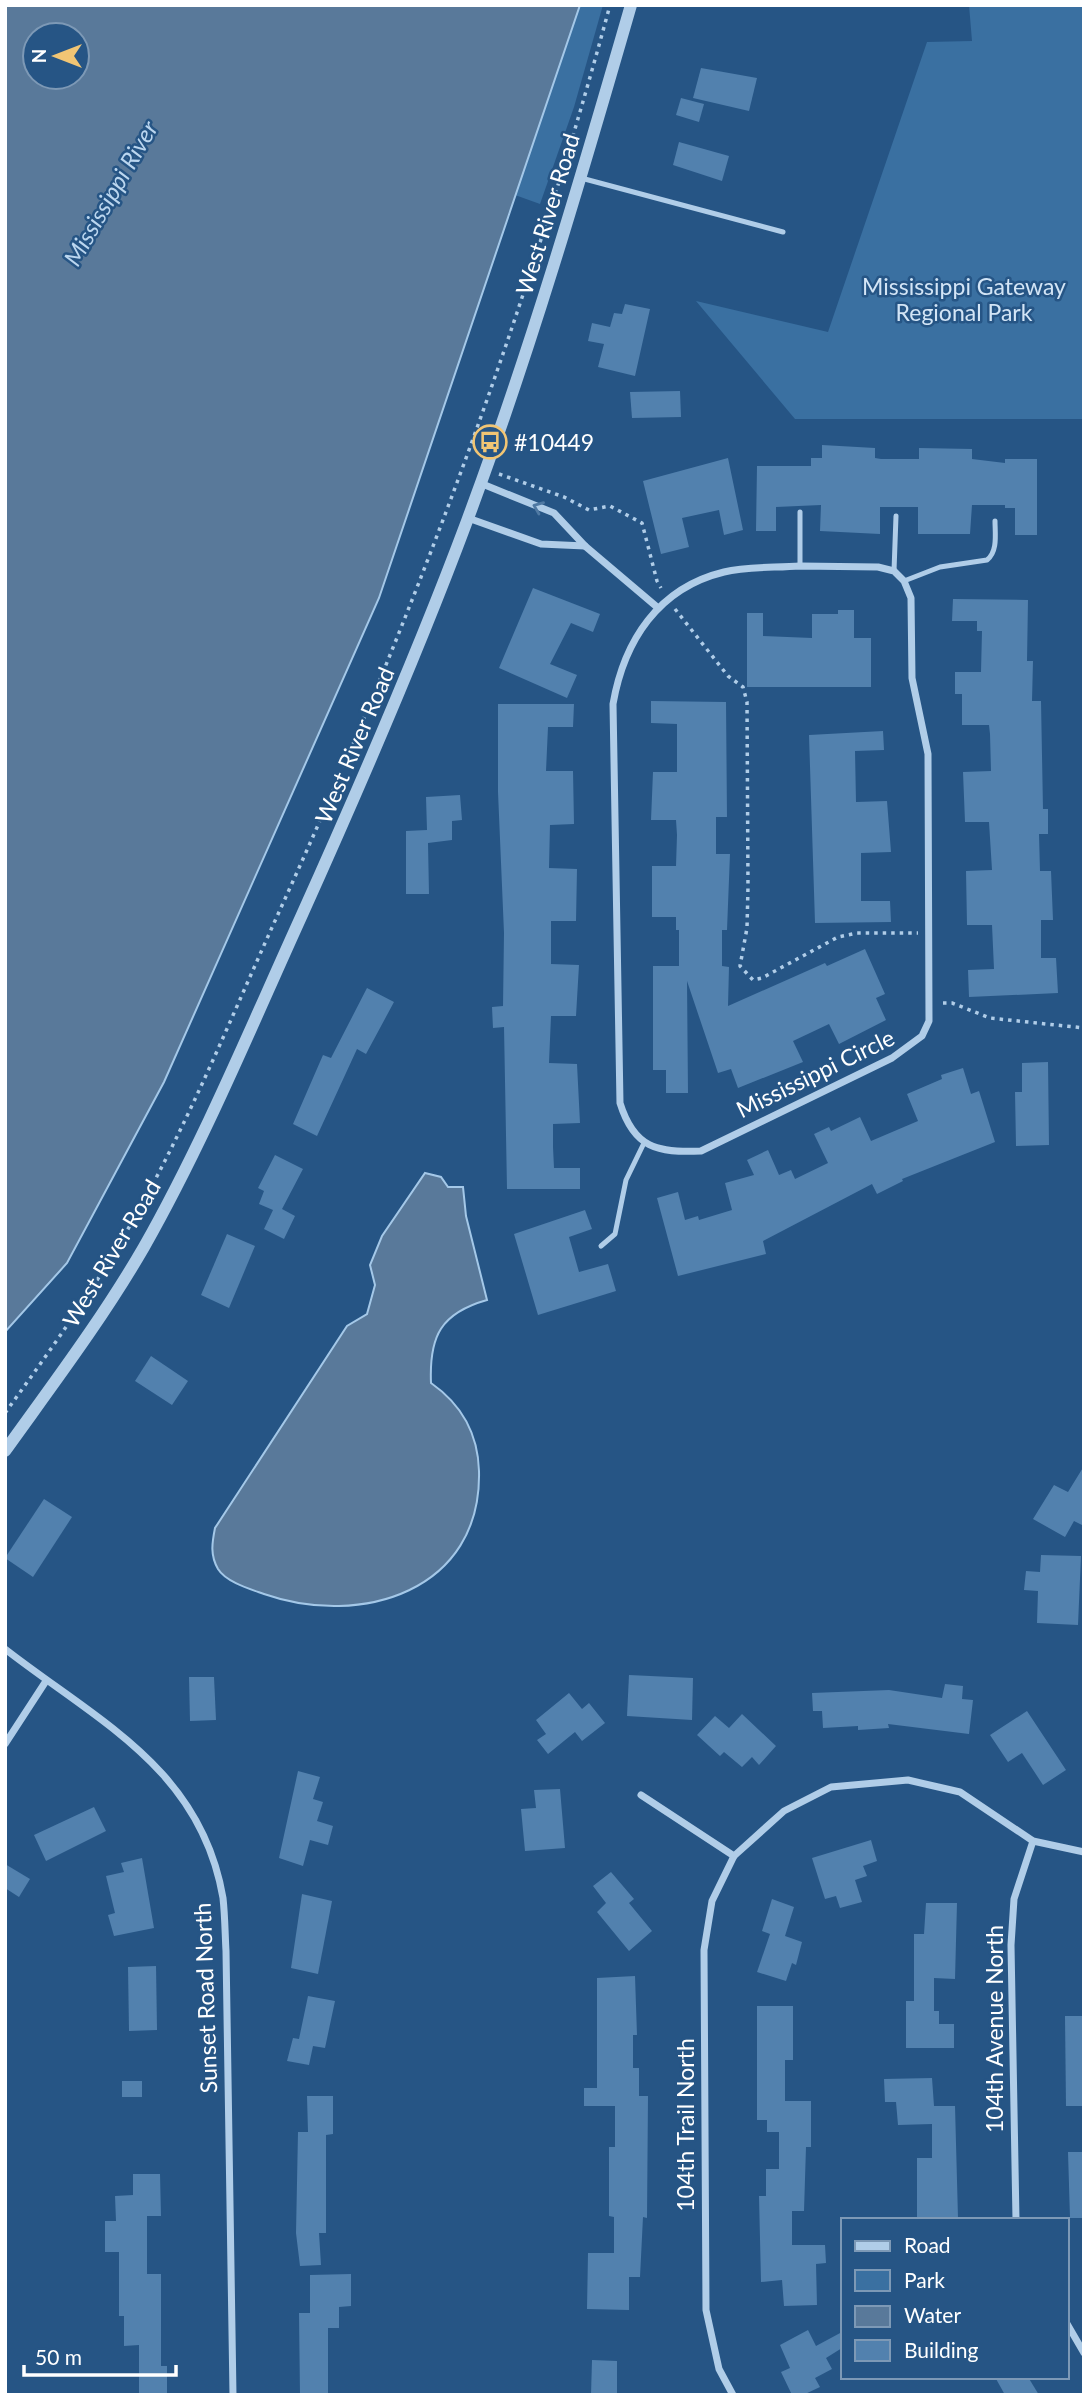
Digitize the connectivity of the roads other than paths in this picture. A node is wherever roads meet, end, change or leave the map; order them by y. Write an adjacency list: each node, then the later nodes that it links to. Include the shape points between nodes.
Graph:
1 (631, 5): 2 (street, West River Road)
2 (581, 178): 3 (lane); 4 (street, West River Road)
3 (783, 232)
4 (482, 477): 7 (street, West River Road); 9 (street, one-way to 4, via 554,513)
5 (800, 512): 10 (lane)
6 (896, 516): 11 (lane)
7 (468, 518): 9 (street, via 541,544); 16 (street, West River Road, via 360,787 173,1192 107,1308)
8 (995, 521): 12 (lane, via 992,556 987,560 940,567)
9 (585, 546): 13 (street)
10 (800, 566): 11 (street); 13 (street, via 726,571 696,581)
11 (894, 571): 12 (street)
12 (904, 581): 14 (street, Mississippi Circle, via 911,598 912,678 929,754 929,1021 912,1047 701,1151 669,1152)
13 (657, 607): 14 (street, via 632,640 619,671 613,704 620,1102 627,1125)
14 (644, 1143): 15 (lane, via 625,1180 615,1234)
15 (601, 1246)
16 (5, 1451)
17 (5, 1649): 18 (street, Sunset Road North)
18 (46, 1681): 19 (street); 27 (street, Sunset Road North, via 153,1760 208,1844 223,1898)
19 (5, 1744)
20 (641, 1796): 23 (street)
21 (1033, 1841): 22 (street); 23 (street, via 960,1792 908,1780 831,1787 784,1811); 24 (street, 104th Avenue North, via 1014,1899 1011,1945)
22 (1084, 1852)
23 (734, 1856): 28 (street, 104th Trail North, via 712,1901 704,1950 706,2310 719,2369)
24 (1016, 2218)
25 (1068, 2325): 26 (street)
26 (1084, 2353)
27 (233, 2395)
28 (733, 2395)

